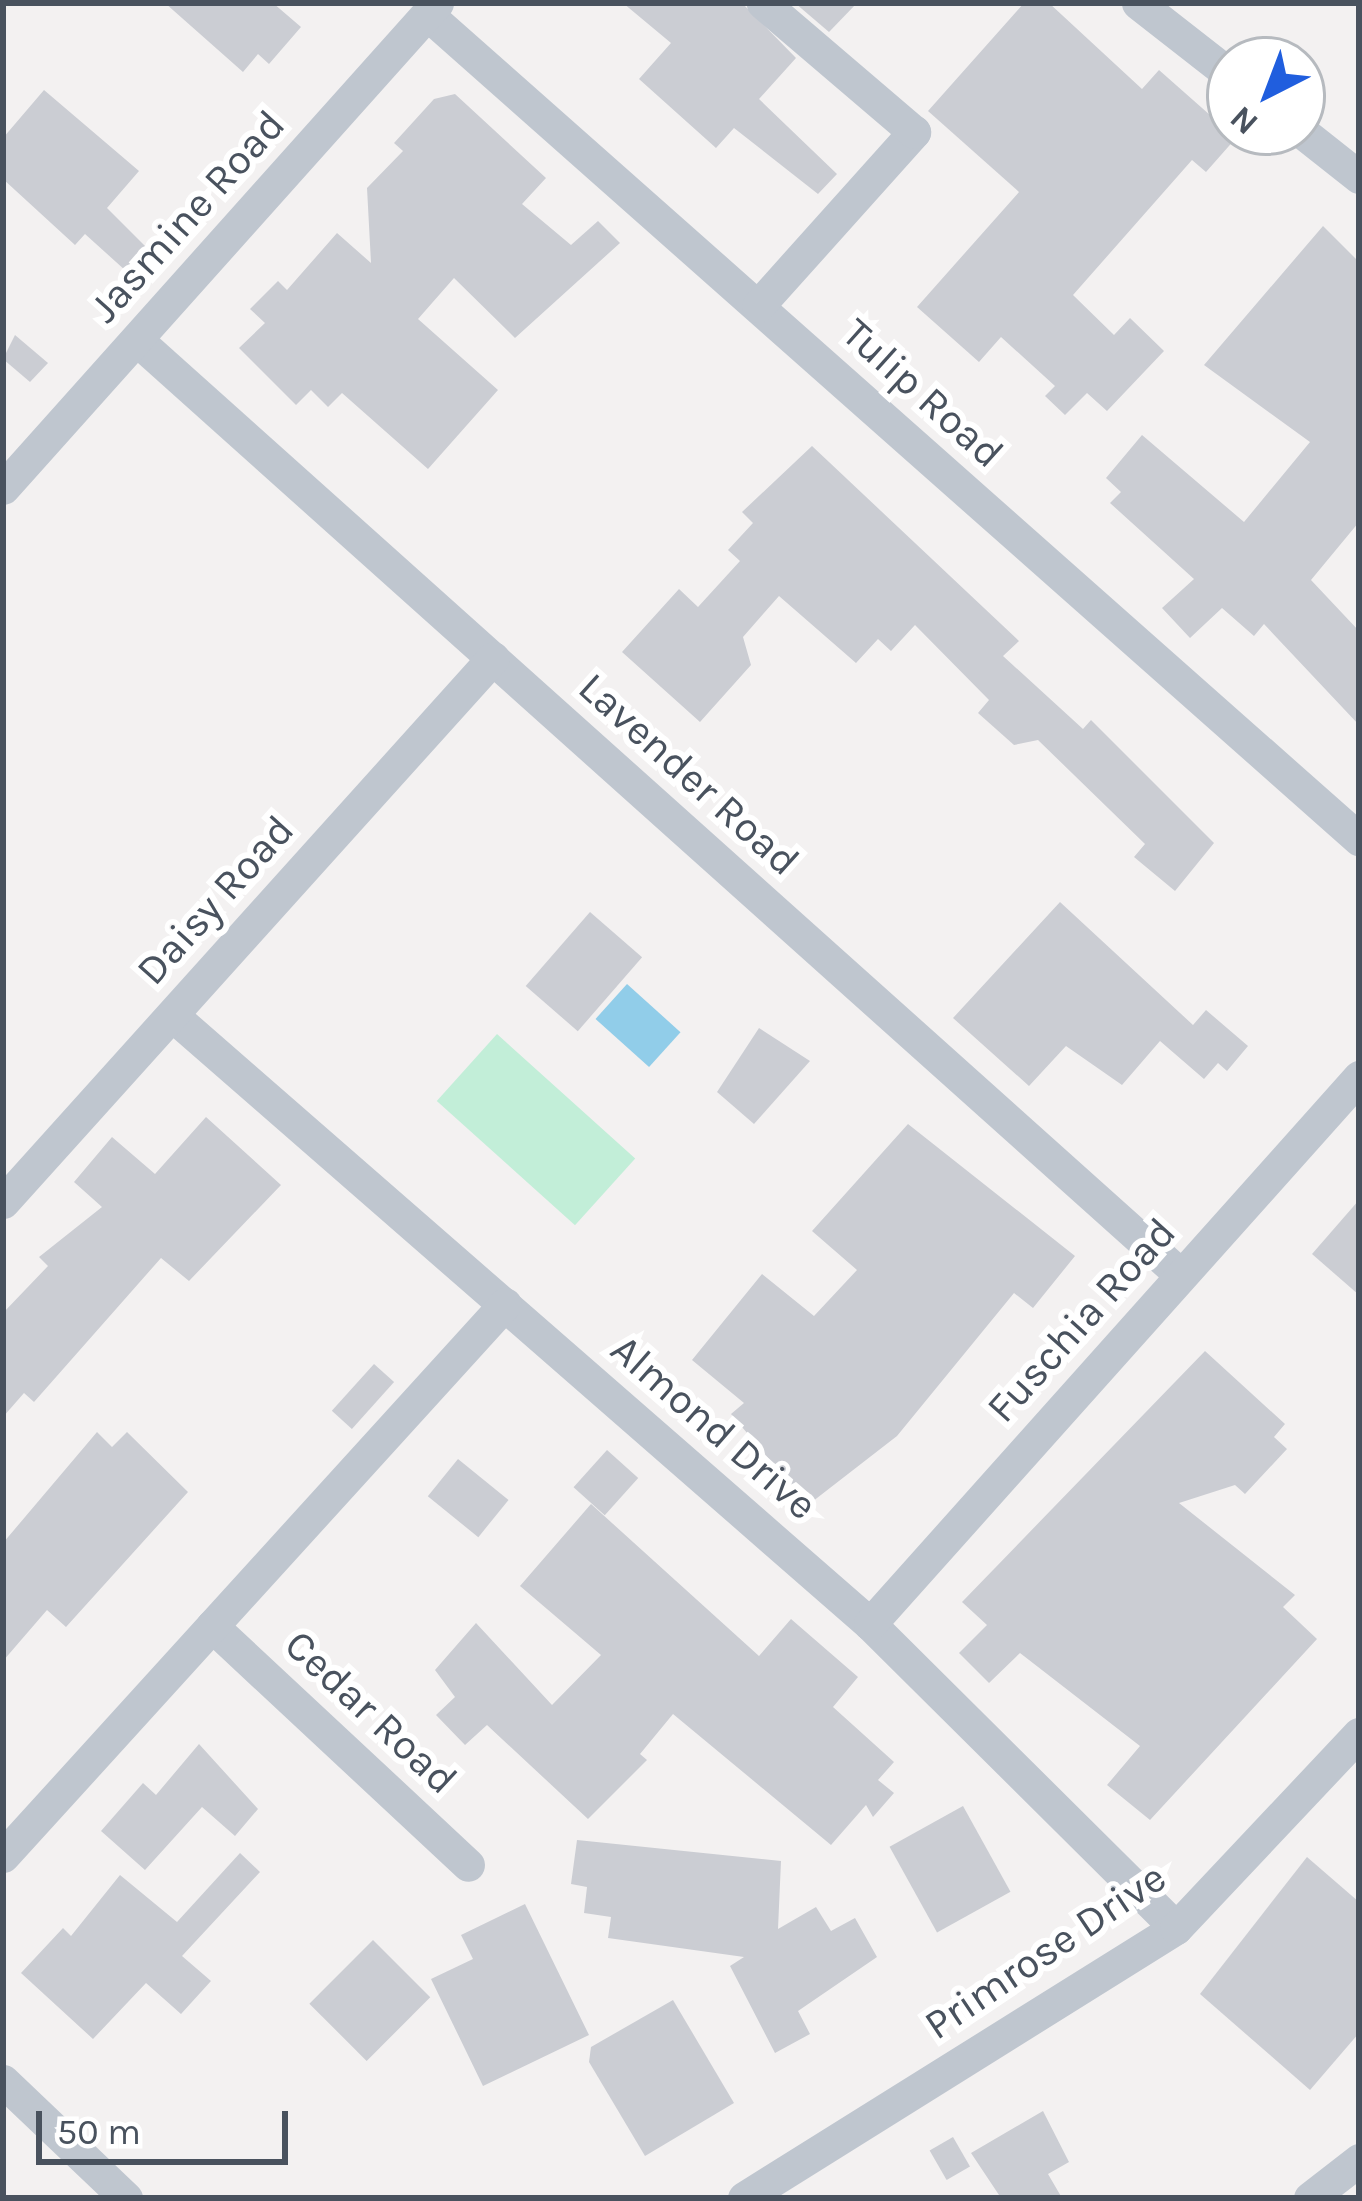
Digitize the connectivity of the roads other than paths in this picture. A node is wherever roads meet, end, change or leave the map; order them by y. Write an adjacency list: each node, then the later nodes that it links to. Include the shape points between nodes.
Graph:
1 (763, 3): 7 (street, via 914,132)
2 (1138, 3): 4 (street)
3 (432, 9): 7 (street, Tulip Road); 8 (street, Jasmine Road)
4 (1206, 57)
5 (1326, 151): 6 (street)
6 (1359, 177)
7 (758, 306): 11 (street, Tulip Road)
8 (137, 340): 9 (street, Jasmine Road); 10 (street, Lavender Road)
9 (3, 488)
10 (493, 658): 12 (street, Daisy Road); 15 (street, Lavender Road)
11 (1359, 839)
12 (172, 1015): 14 (street, Daisy Road); 16 (street, Almond Drive)
13 (1359, 1077): 15 (street, Fuschia Road)
14 (3, 1202)
15 (1181, 1275): 17 (street, Fuschia Road)
16 (505, 1304): 17 (street, Almond Drive); 18 (street)
17 (870, 1624): 22 (street, Almond Drive)
18 (212, 1626): 20 (street); 21 (street, Cedar Road)
19 (1359, 1734): 22 (street, Primrose Drive)
20 (3, 1856)
21 (468, 1865)
22 (1176, 1928): 26 (street, Primrose Drive)
23 (3, 2081): 25 (street)
24 (1359, 2160): 27 (street)
25 (125, 2198)
26 (744, 2198)
27 (1310, 2198)

